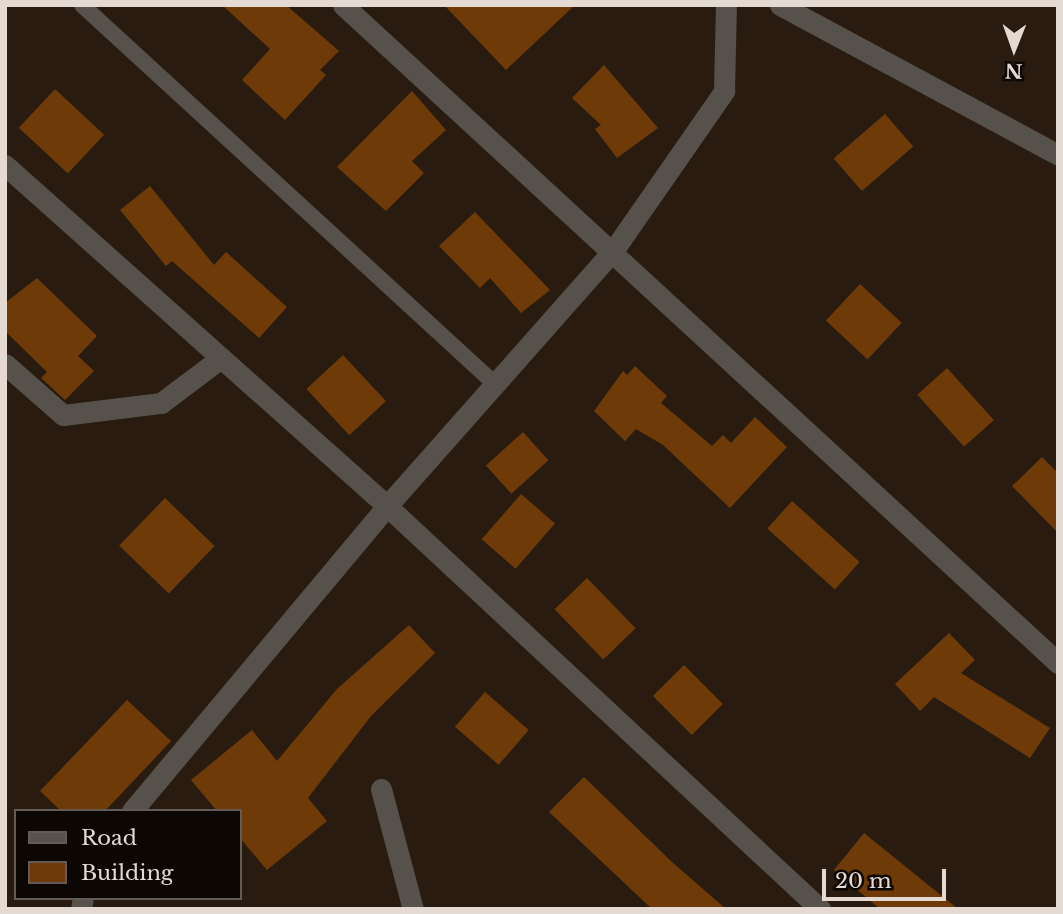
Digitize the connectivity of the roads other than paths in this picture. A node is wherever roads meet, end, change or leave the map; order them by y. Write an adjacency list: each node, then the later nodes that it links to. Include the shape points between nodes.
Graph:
1 (82, 5): 10 (lane)
2 (343, 5): 7 (street)
3 (726, 5): 7 (street, via 724,91)
4 (780, 5): 5 (street)
5 (1058, 155)
6 (5, 165): 8 (street)
7 (613, 251): 10 (street); 12 (street)
8 (221, 358): 9 (street, via 161,403 63,415); 11 (street)
9 (5, 364)
10 (495, 384): 11 (street)
11 (387, 506): 14 (street); 16 (street)
12 (1058, 663)
13 (381, 789): 15 (street)
14 (134, 809)
15 (413, 909)
16 (820, 909)

